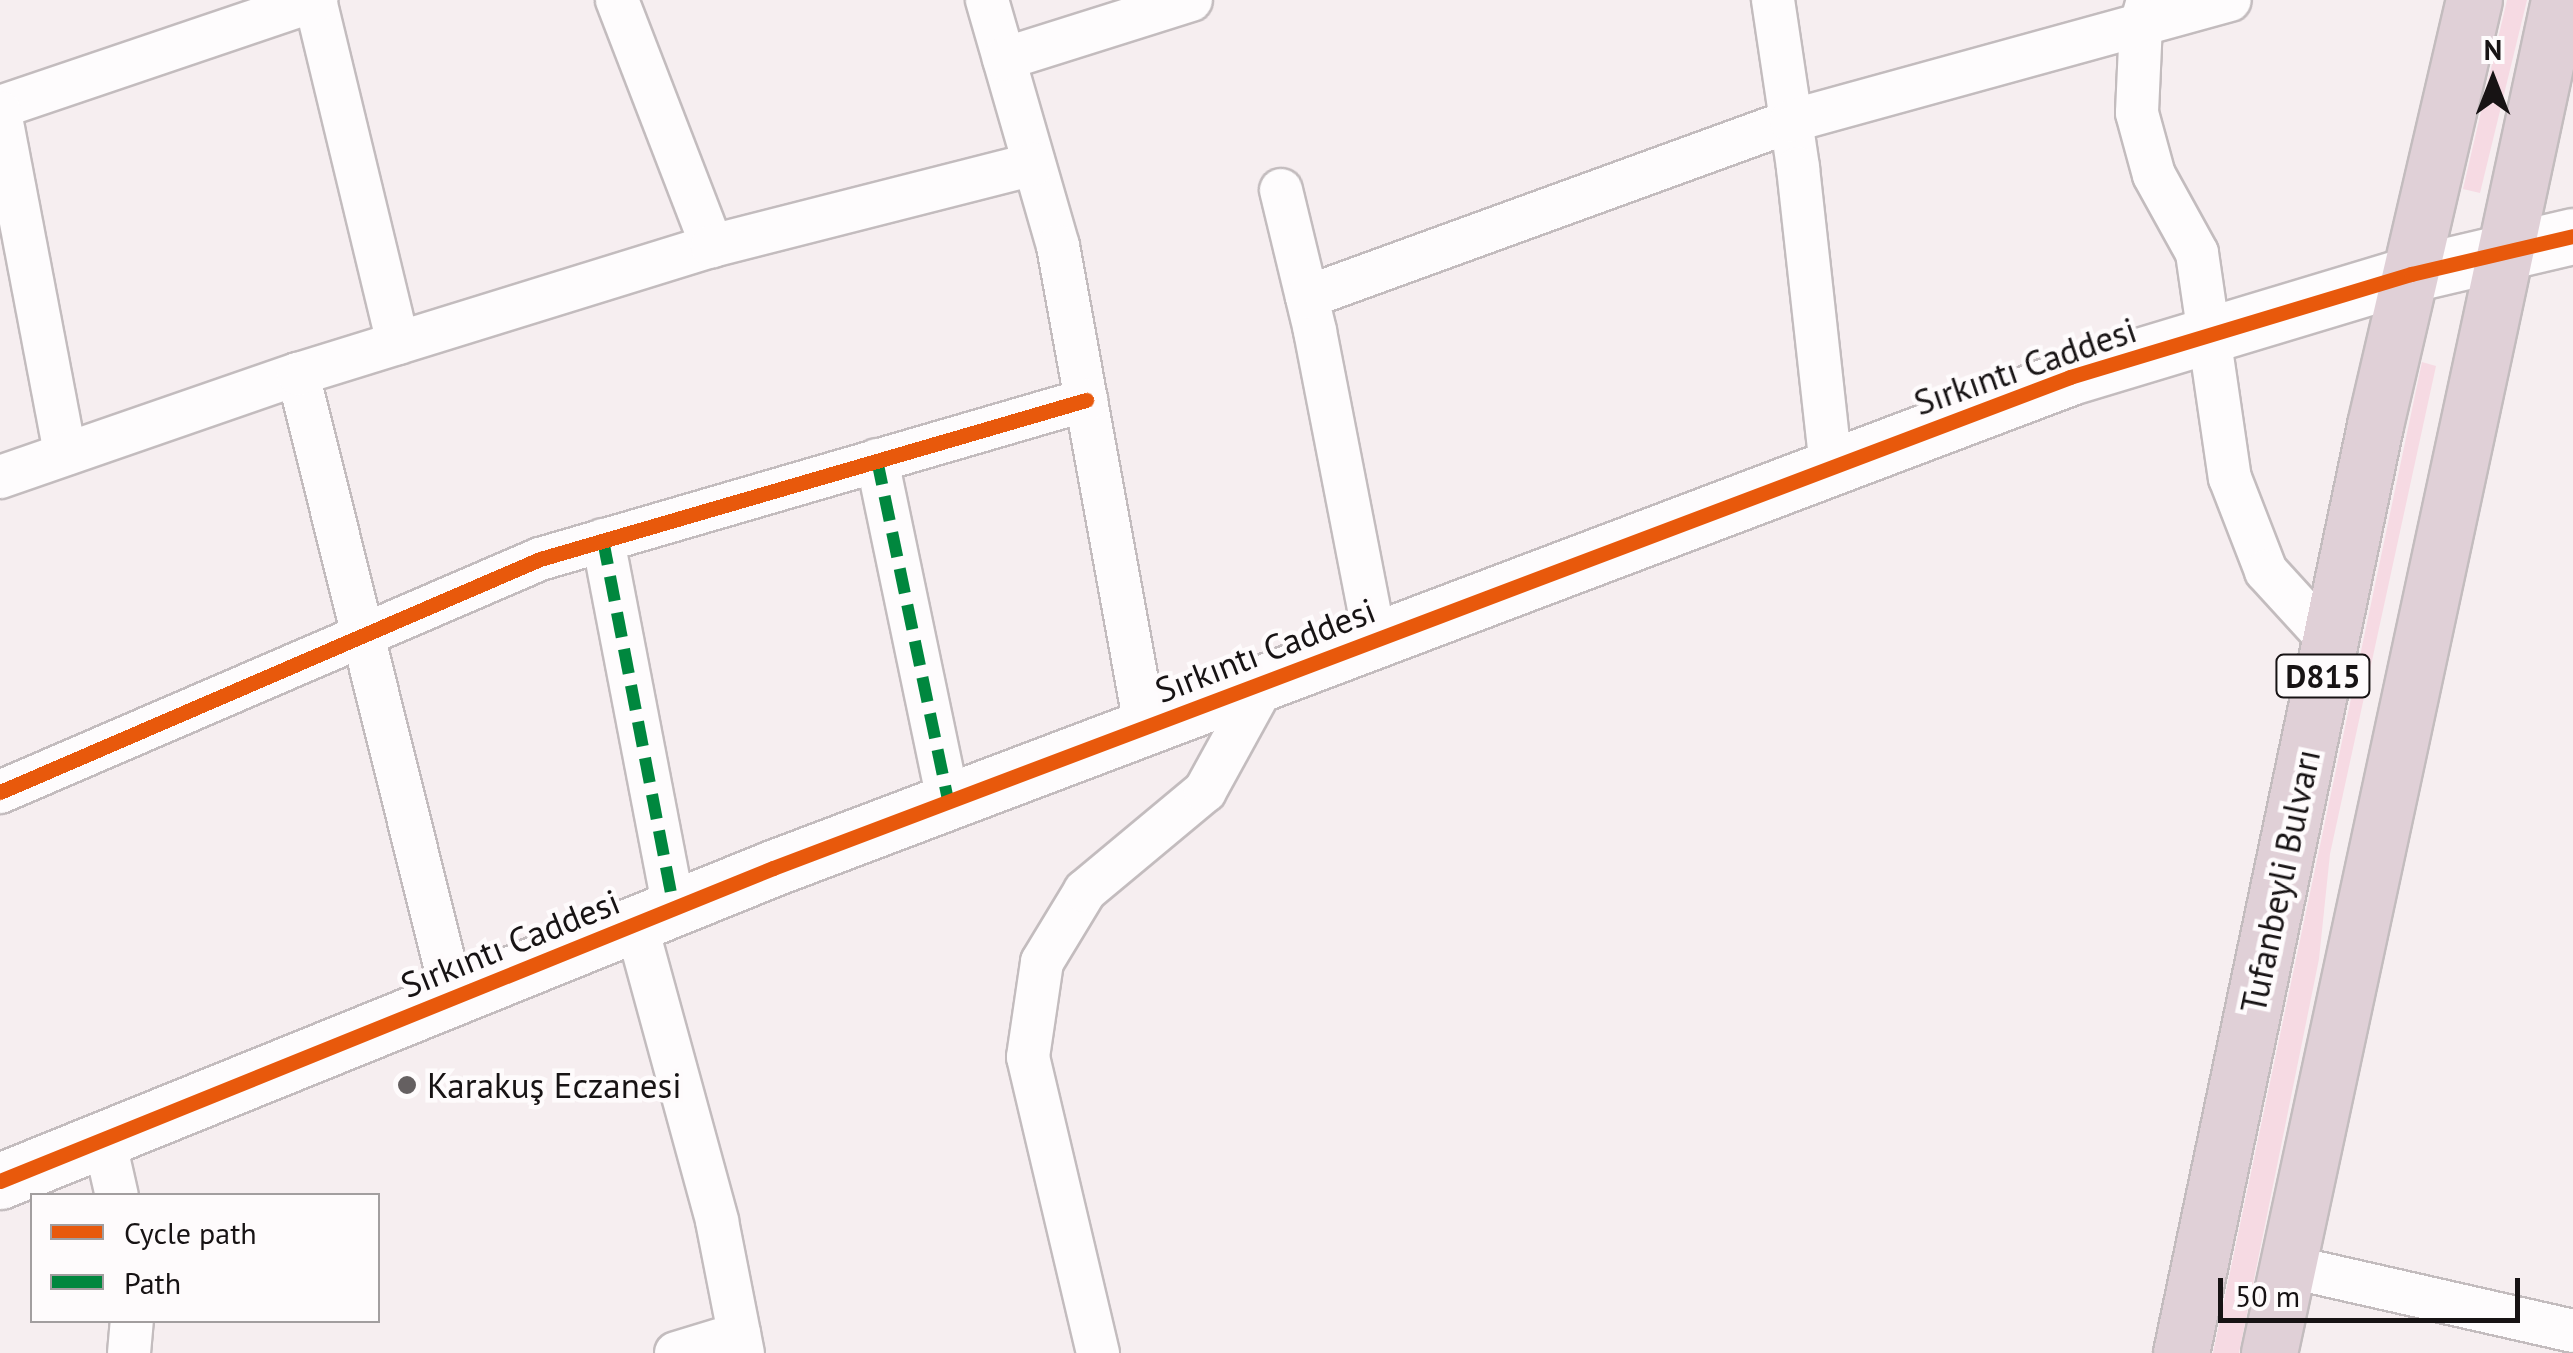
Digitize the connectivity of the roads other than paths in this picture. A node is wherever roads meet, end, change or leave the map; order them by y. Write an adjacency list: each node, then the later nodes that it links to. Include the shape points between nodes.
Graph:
1 (315, 0): 11 (street); 21 (street)
2 (617, 0): 16 (street)
3 (987, 0): 10 (street)
4 (1191, 0): 10 (street)
5 (1772, 0): 12 (street)
6 (2230, 0): 9 (street)
7 (2474, 0): 18 (highway, Tufanbeyli Bulvarı / D815)
8 (2558, 0): 17 (highway, D815)
9 (2145, 12): 12 (street); 20 (street, via 2137,112 2154,174 2197,253)
10 (1004, 60): 13 (street)
11 (0, 109): 24 (street)
12 (1791, 121): 19 (street); 26 (street)
13 (1034, 164): 16 (street); 23 (street, via 1058,246)
14 (1281, 190): 19 (street)
15 (2573, 236): 17 (street, Sırkıntı Caddesi)
16 (712, 246): 21 (street)
17 (2502, 252): 18 (street, Sırkıntı Caddesi); 41 (highway, D815)
18 (2410, 274): 20 (street, Sırkıntı Caddesi); 31 (highway, Tufanbeyli Bulvarı / D815)
19 (1307, 297): 30 (street)
20 (2210, 336): 26 (street, Sırkıntı Caddesi, via 2070,377); 31 (street, via 2230,478 2249,530 2266,572)
21 (398, 343): 22 (street)
22 (298, 374): 24 (street); 29 (street)
23 (1086, 400): 25 (street); 33 (street)
24 (64, 454): 27 (street)
25 (876, 460): 28 (street); 35 (street)
26 (1831, 468): 30 (street, Sırkıntı Caddesi)
27 (0, 476)
28 (603, 540): 29 (street, via 540,559); 36 (street)
29 (362, 635): 34 (street); 37 (street)
30 (1375, 640): 32 (street, Sırkıntı Caddesi)
31 (2330, 642): 48 (highway, Tufanbeyli Bulvarı / D815)
32 (1265, 682): 33 (street, Sırkıntı Caddesi); 47 (street, via 1205,791 1085,891 1042,962 1028,1057)
33 (1145, 728): 35 (street, Sırkıntı Caddesi)
34 (0, 792)
35 (948, 802): 36 (street, Sırkıntı Caddesi)
36 (655, 916): 37 (street, Sırkıntı Caddesi); 44 (street)
37 (453, 998): 38 (street, Sırkıntı Caddesi)
38 (104, 1139): 39 (street, Sırkıntı Caddesi); 40 (street)
39 (0, 1181)
40 (116, 1193)
41 (2287, 1266): 43 (street); 49 (highway, D815)
42 (132, 1323): 45 (street)
43 (2573, 1331)
44 (741, 1344): 46 (street)
45 (129, 1353)
46 (676, 1353)
47 (1098, 1353)
48 (2180, 1353)
49 (2269, 1353)

